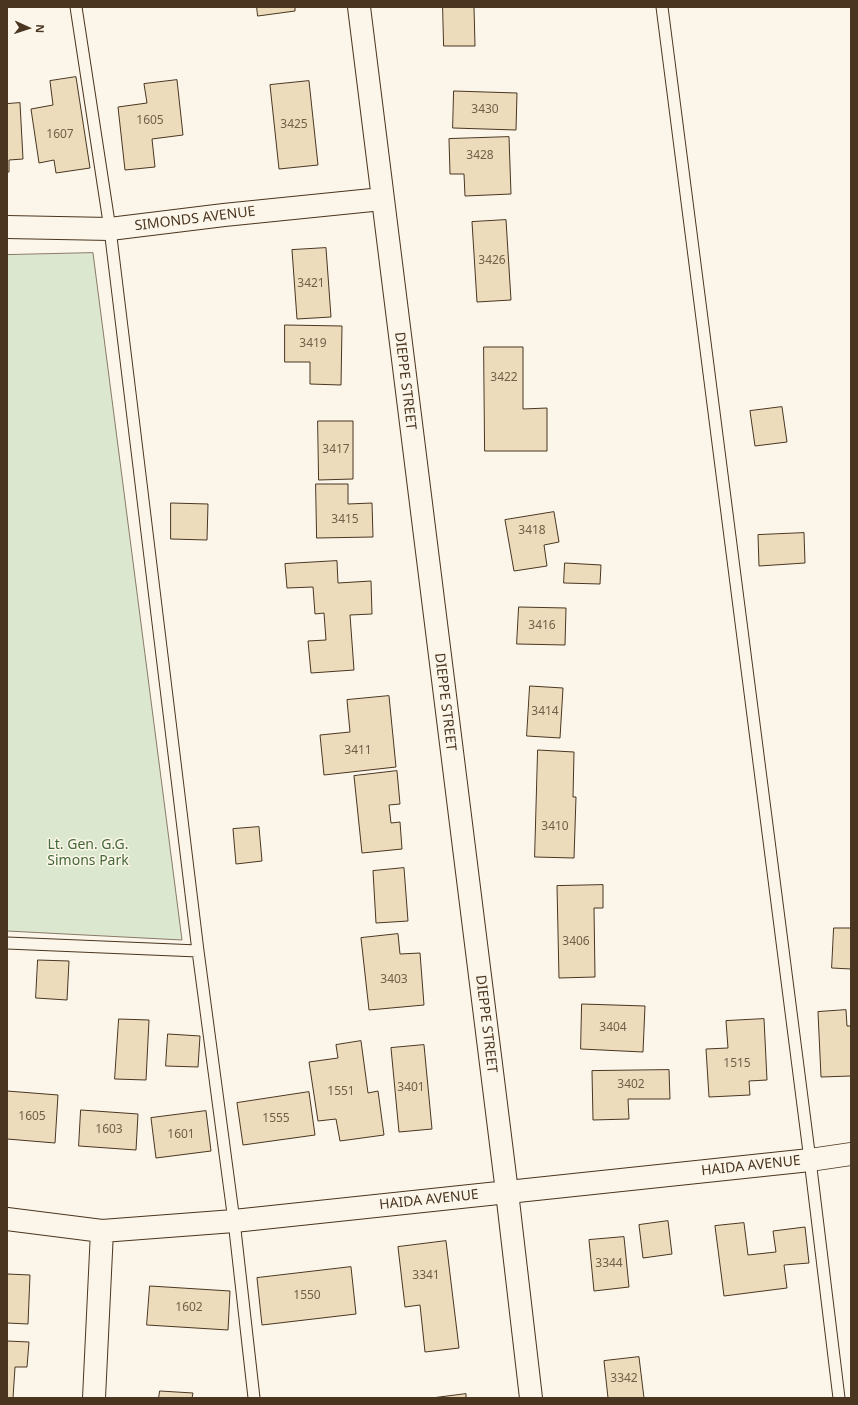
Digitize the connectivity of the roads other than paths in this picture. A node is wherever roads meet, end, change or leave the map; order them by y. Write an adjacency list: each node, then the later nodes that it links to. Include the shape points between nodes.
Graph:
1 (76, 7): 6 (lane)
2 (359, 7): 4 (street, DIEPPE STREET)
3 (662, 7): 10 (lane)
4 (382, 199): 6 (street, SIMONDS AVENUE); 11 (street, DIEPPE STREET)
5 (7, 227): 6 (street, SIMONDS AVENUE)
6 (110, 230): 8 (lane)
7 (7, 943): 8 (lane)
8 (198, 951): 13 (lane)
9 (851, 1154): 10 (street, HAIDA AVENUE)
10 (810, 1160): 11 (street, HAIDA AVENUE); 18 (lane)
11 (507, 1192): 13 (street, HAIDA AVENUE); 17 (street, DIEPPE STREET)
12 (7, 1220): 14 (street, HAIDA AVENUE)
13 (234, 1221): 14 (street, HAIDA AVENUE); 16 (lane)
14 (102, 1231): 15 (street)
15 (94, 1398)
16 (254, 1398)
17 (531, 1398)
18 (839, 1398)

